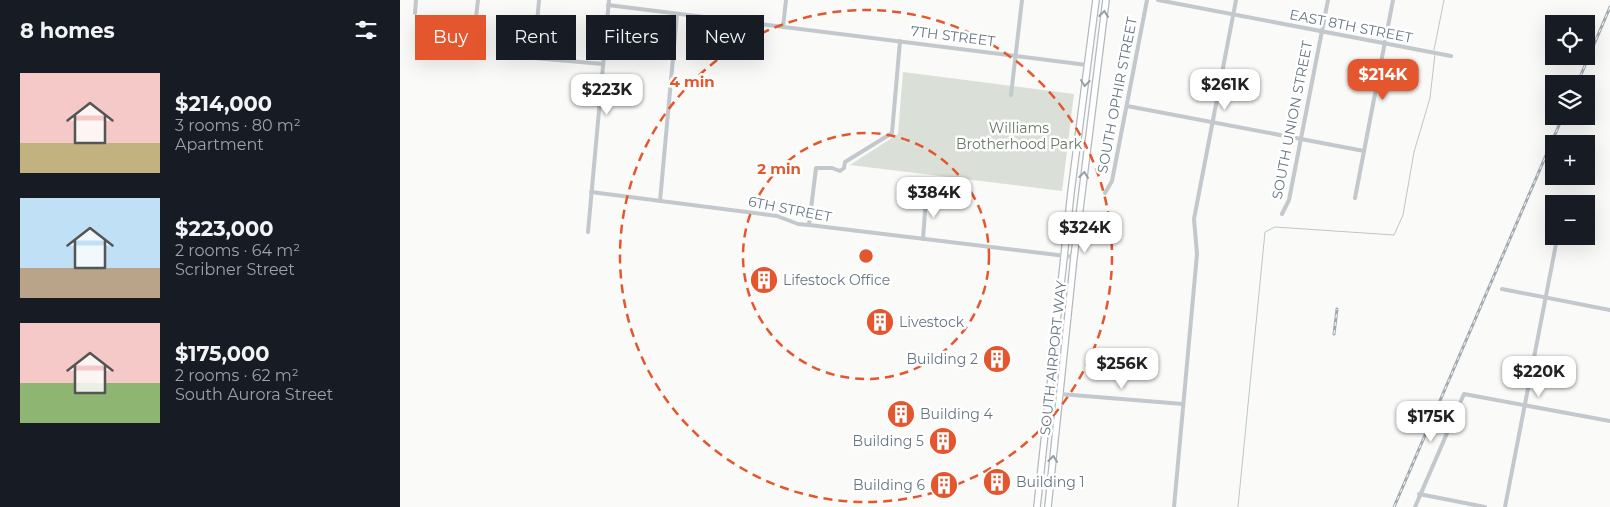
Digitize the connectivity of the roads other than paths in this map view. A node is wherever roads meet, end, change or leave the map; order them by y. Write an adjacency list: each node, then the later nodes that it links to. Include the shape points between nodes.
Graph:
1 (416, 0): 14 (street)
2 (478, 0): 17 (street)
3 (539, 0): 24 (street, via 534,58)
4 (786, 0): 18 (street)
5 (1022, 0): 22 (street)
6 (1096, 0): 25 (main road, SOUTH AIRPORT WAY)
7 (1106, 0): 42 (main road, SOUTH AIRPORT WAY, one-way to 7)
8 (1146, 0): 27 (street, SOUTH OPHIR STREET)
9 (1158, 0): 16 (street, EAST 8TH STREET)
10 (1236, 0): 16 (street)
11 (1328, 0): 19 (street, SOUTH UNION STREET)
12 (1393, 0): 21 (street)
13 (608, 3): 15 (street, 7TH STREET); 24 (street)
14 (415, 13)
15 (677, 14): 18 (street, 7TH STREET); 35 (street)
16 (1234, 14): 19 (street, EAST 8TH STREET); 28 (street)
17 (476, 15)
18 (783, 27): 20 (street, 7TH STREET)
19 (1322, 31): 21 (street, EAST 8TH STREET); 29 (street, SOUTH UNION STREET)
20 (900, 41): 22 (street, 7TH STREET); 37 (street, via 892,133 845,162 840,171 816,168)
21 (1384, 43): 23 (street, EAST 8TH STREET); 30 (street)
22 (1016, 56): 25 (street, 7TH STREET); 26 (street)
23 (1451, 56)
24 (603, 64): 31 (street)
25 (1087, 65): 41 (main road, SOUTH AIRPORT WAY, one-way to 41)
26 (1012, 95)
27 (1127, 106): 28 (street); 32 (street, SOUTH OPHIR STREET, via 1112,181)
28 (1213, 122): 29 (street); 47 (street, via 1194,219 1197,254)
29 (1301, 140): 30 (street); 36 (street, SOUTH UNION STREET, via 1289,200)
30 (1364, 151): 34 (street)
31 (591, 192): 35 (street, 6TH STREET); 38 (street)
32 (1105, 194)
33 (926, 198): 39 (street)
34 (1355, 198)
35 (660, 201): 37 (street, 6TH STREET, via 777,216)
36 (1282, 214)
37 (809, 225): 39 (street, 6TH STREET)
38 (588, 232)
39 (923, 239): 41 (street, 6TH STREET)
40 (1556, 245): 44 (street)
41 (1064, 256): 42 (street, 6TH STREET); 51 (main road, SOUTH AIRPORT WAY)
42 (1074, 257): 46 (main road, SOUTH AIRPORT WAY)
43 (1502, 289): 44 (street)
44 (1545, 297): 45 (street); 48 (street)
45 (1610, 310)
46 (1060, 394): 47 (street); 52 (main road, SOUTH AIRPORT WAY, one-way to 46)
47 (1183, 404): 53 (street)
48 (1524, 405): 49 (street); 50 (street, via 1464,394); 56 (street)
49 (1610, 421)
50 (1419, 494): 54 (street); 55 (street)
51 (1037, 507)
52 (1048, 507)
53 (1174, 507)
54 (1415, 507)
55 (1485, 507)
56 (1505, 507)

